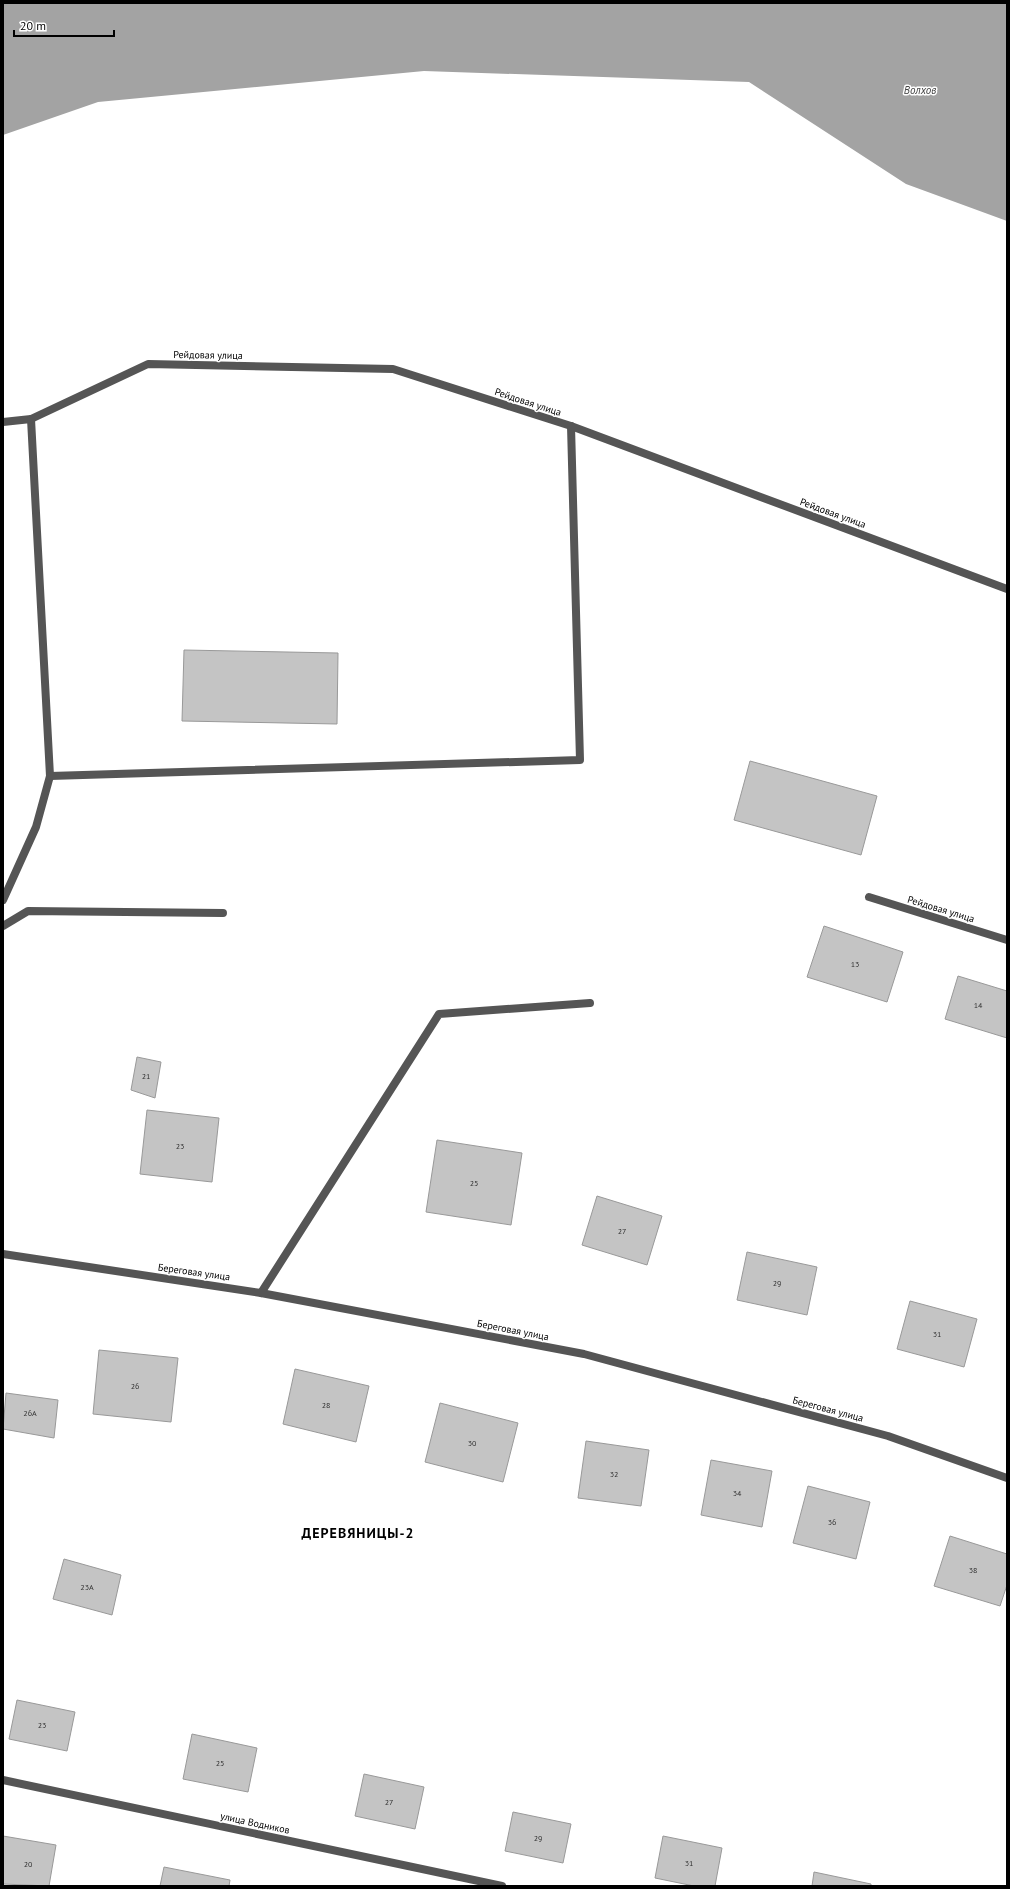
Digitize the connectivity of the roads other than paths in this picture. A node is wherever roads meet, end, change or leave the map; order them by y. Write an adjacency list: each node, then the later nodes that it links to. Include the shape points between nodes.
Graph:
1 (31, 419): 2 (street, Рейдовая улица); 3 (street, Рейдовая улица, via 148,364 393,369); 5 (street)
2 (3, 422)
3 (571, 426): 4 (street, Рейдовая улица); 5 (street, via 580,760)
4 (1007, 589)
5 (50, 776): 7 (street, via 36,827)
6 (869, 897): 10 (street, Рейдовая улица)
7 (3, 900)
8 (223, 913): 9 (street, via 28,911)
9 (3, 926)
10 (1007, 940)
11 (590, 1002): 13 (street, via 439,1014)
12 (3, 1254): 13 (street, Береговая улица)
13 (261, 1292): 14 (street, Береговая улица, via 584,1354 888,1436)
14 (1007, 1478)
15 (3, 1780): 16 (street, улица Водников)
16 (502, 1886)

